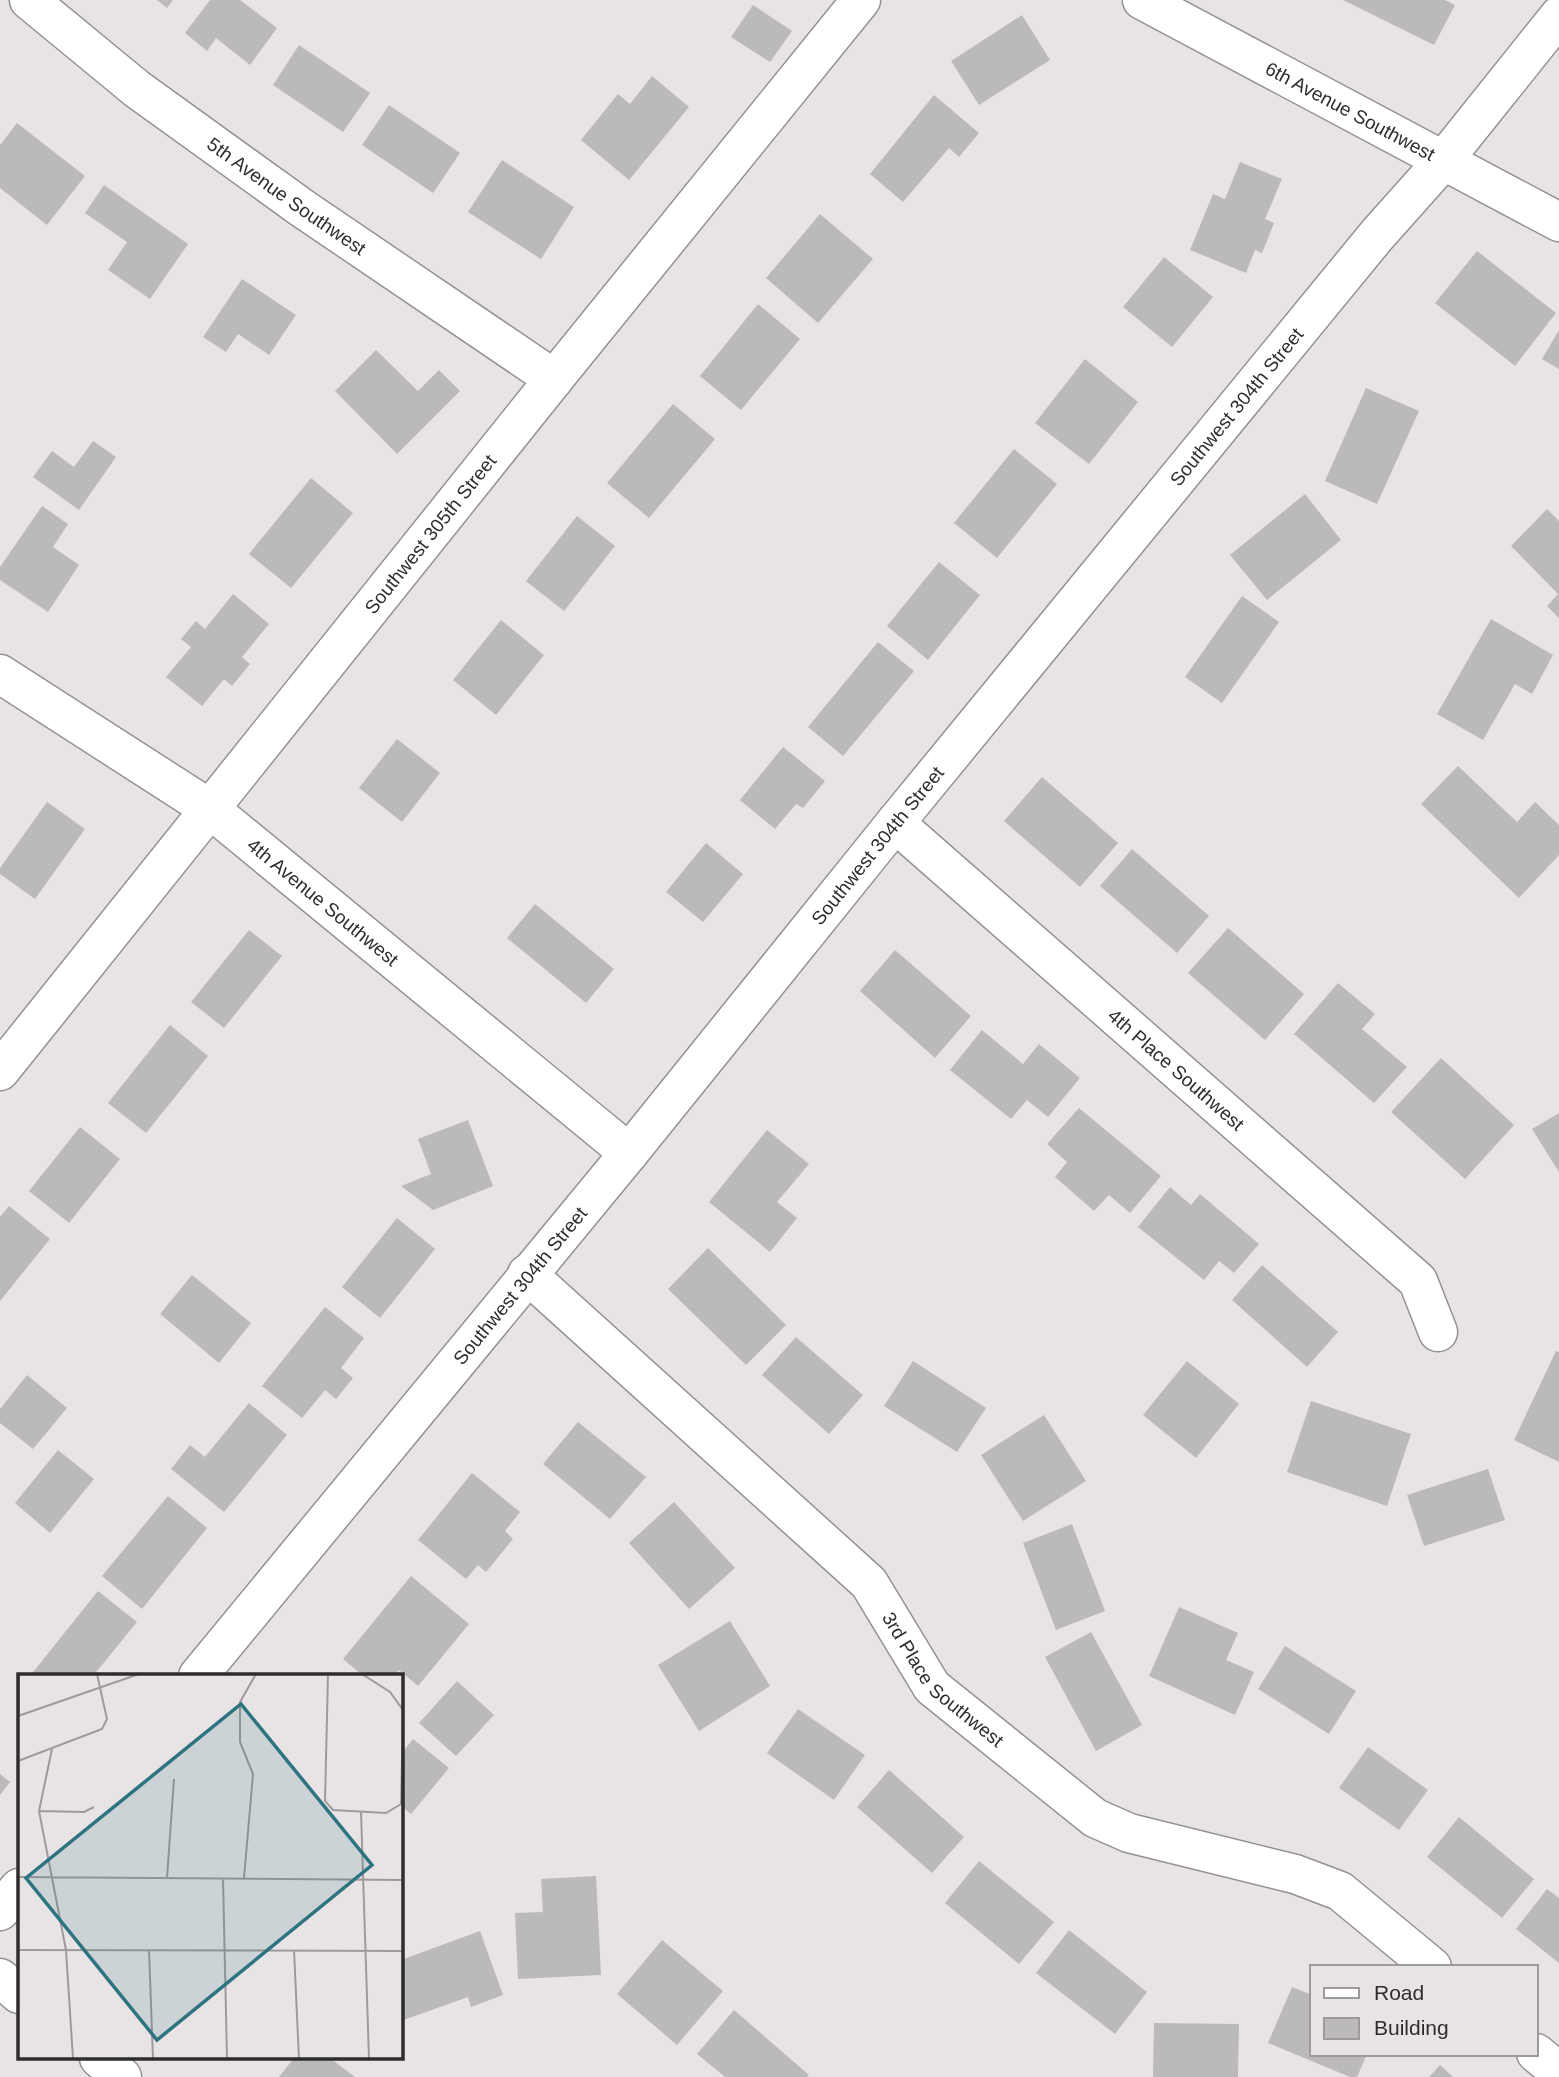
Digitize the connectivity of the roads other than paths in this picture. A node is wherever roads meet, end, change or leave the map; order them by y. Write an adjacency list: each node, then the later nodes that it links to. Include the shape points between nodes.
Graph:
1 (29, 0): 7 (street, 5th Avenue Southwest, via 137,89)
2 (861, 0): 7 (street, Southwest 305th Street)
3 (1142, 0): 5 (street, 6th Avenue Southwest)
4 (1559, 16): 5 (street, Southwest 304th Street)
5 (1443, 161): 6 (street, 6th Avenue Southwest); 10 (street, Southwest 304th Street, via 1377,235)
6 (1559, 222)
7 (554, 379): 9 (street, Southwest 305th Street)
8 (0, 674): 9 (street, 4th Avenue Southwest)
9 (210, 809): 11 (street, Southwest 305th Street); 12 (street, 4th Avenue Southwest)
10 (895, 823): 12 (street, Southwest 304th Street); 14 (street, 4th Place Southwest, via 1418,1281)
11 (0, 1071)
12 (629, 1153): 13 (street, Southwest 304th Street)
13 (527, 1274): 15 (street, Southwest 304th Street); 18 (street, 3rd Place Southwest, via 869,1583 932,1687 1095,1818 1129,1833 1295,1874 1340,1891)
14 (1438, 1332)
15 (200, 1674)
16 (18, 1889): 17 (street)
17 (0, 1911)
18 (1430, 1965)
19 (0, 1978): 20 (street)
20 (18, 1993)
21 (1538, 2055): 23 (street)
22 (101, 2060): 24 (street)
23 (1559, 2071)
24 (122, 2077)

